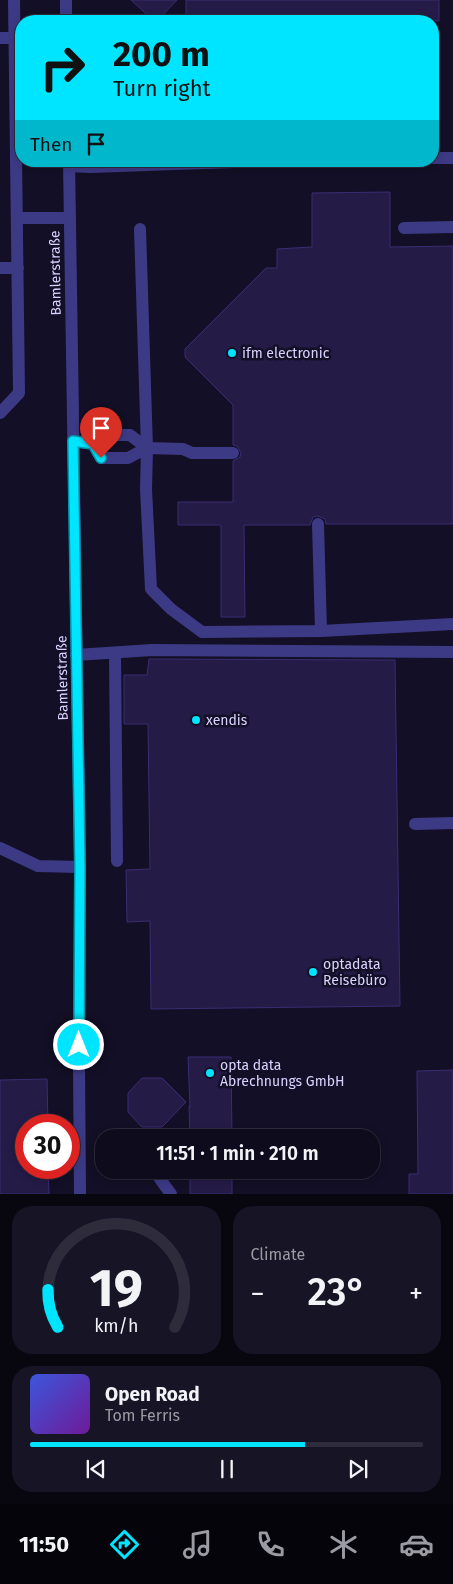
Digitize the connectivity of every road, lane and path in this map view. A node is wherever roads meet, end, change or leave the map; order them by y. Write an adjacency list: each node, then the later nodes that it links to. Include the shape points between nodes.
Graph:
1 (14, 0): 5 (street)
2 (66, 0): 3 (street)
3 (66, 15)
4 (0, 38): 5 (street)
5 (14, 38): 6 (street)
6 (15, 83)
7 (439, 158): 8 (street)
8 (453, 158)
9 (17, 167): 11 (street)
10 (69, 167): 12 (street, Bamlerstraße)
11 (18, 218): 12 (street); 17 (street)
12 (70, 218): 19 (street, Bamlerstraße)
13 (140, 228): 21 (street)
14 (404, 228): 15 (street)
15 (453, 228)
16 (0, 268): 17 (street)
17 (18, 268): 18 (street, via 19,393)
18 (0, 413)
19 (73, 441): 20 (street); 28 (street, Bamlerstraße)
20 (93, 444): 21 (street, via 101,436 130,435); 21 (street, via 101,458 128,458)
21 (147, 448): 22 (street); 25 (street, via 151,589 170,609 202,632)
22 (233, 453)
23 (318, 524): 25 (street)
24 (453, 624): 25 (street)
25 (321, 631)
26 (115, 652): 27 (street); 28 (street); 32 (street)
27 (453, 652)
28 (76, 655): 33 (street, Bamlerstraße)
29 (453, 823): 30 (street)
30 (415, 824)
31 (0, 848): 33 (street, via 38,866)
32 (116, 861)
33 (80, 867): 35 (street, Bamlerstraße)
34 (160, 1179): 36 (street)
35 (80, 1194)
36 (172, 1194)

